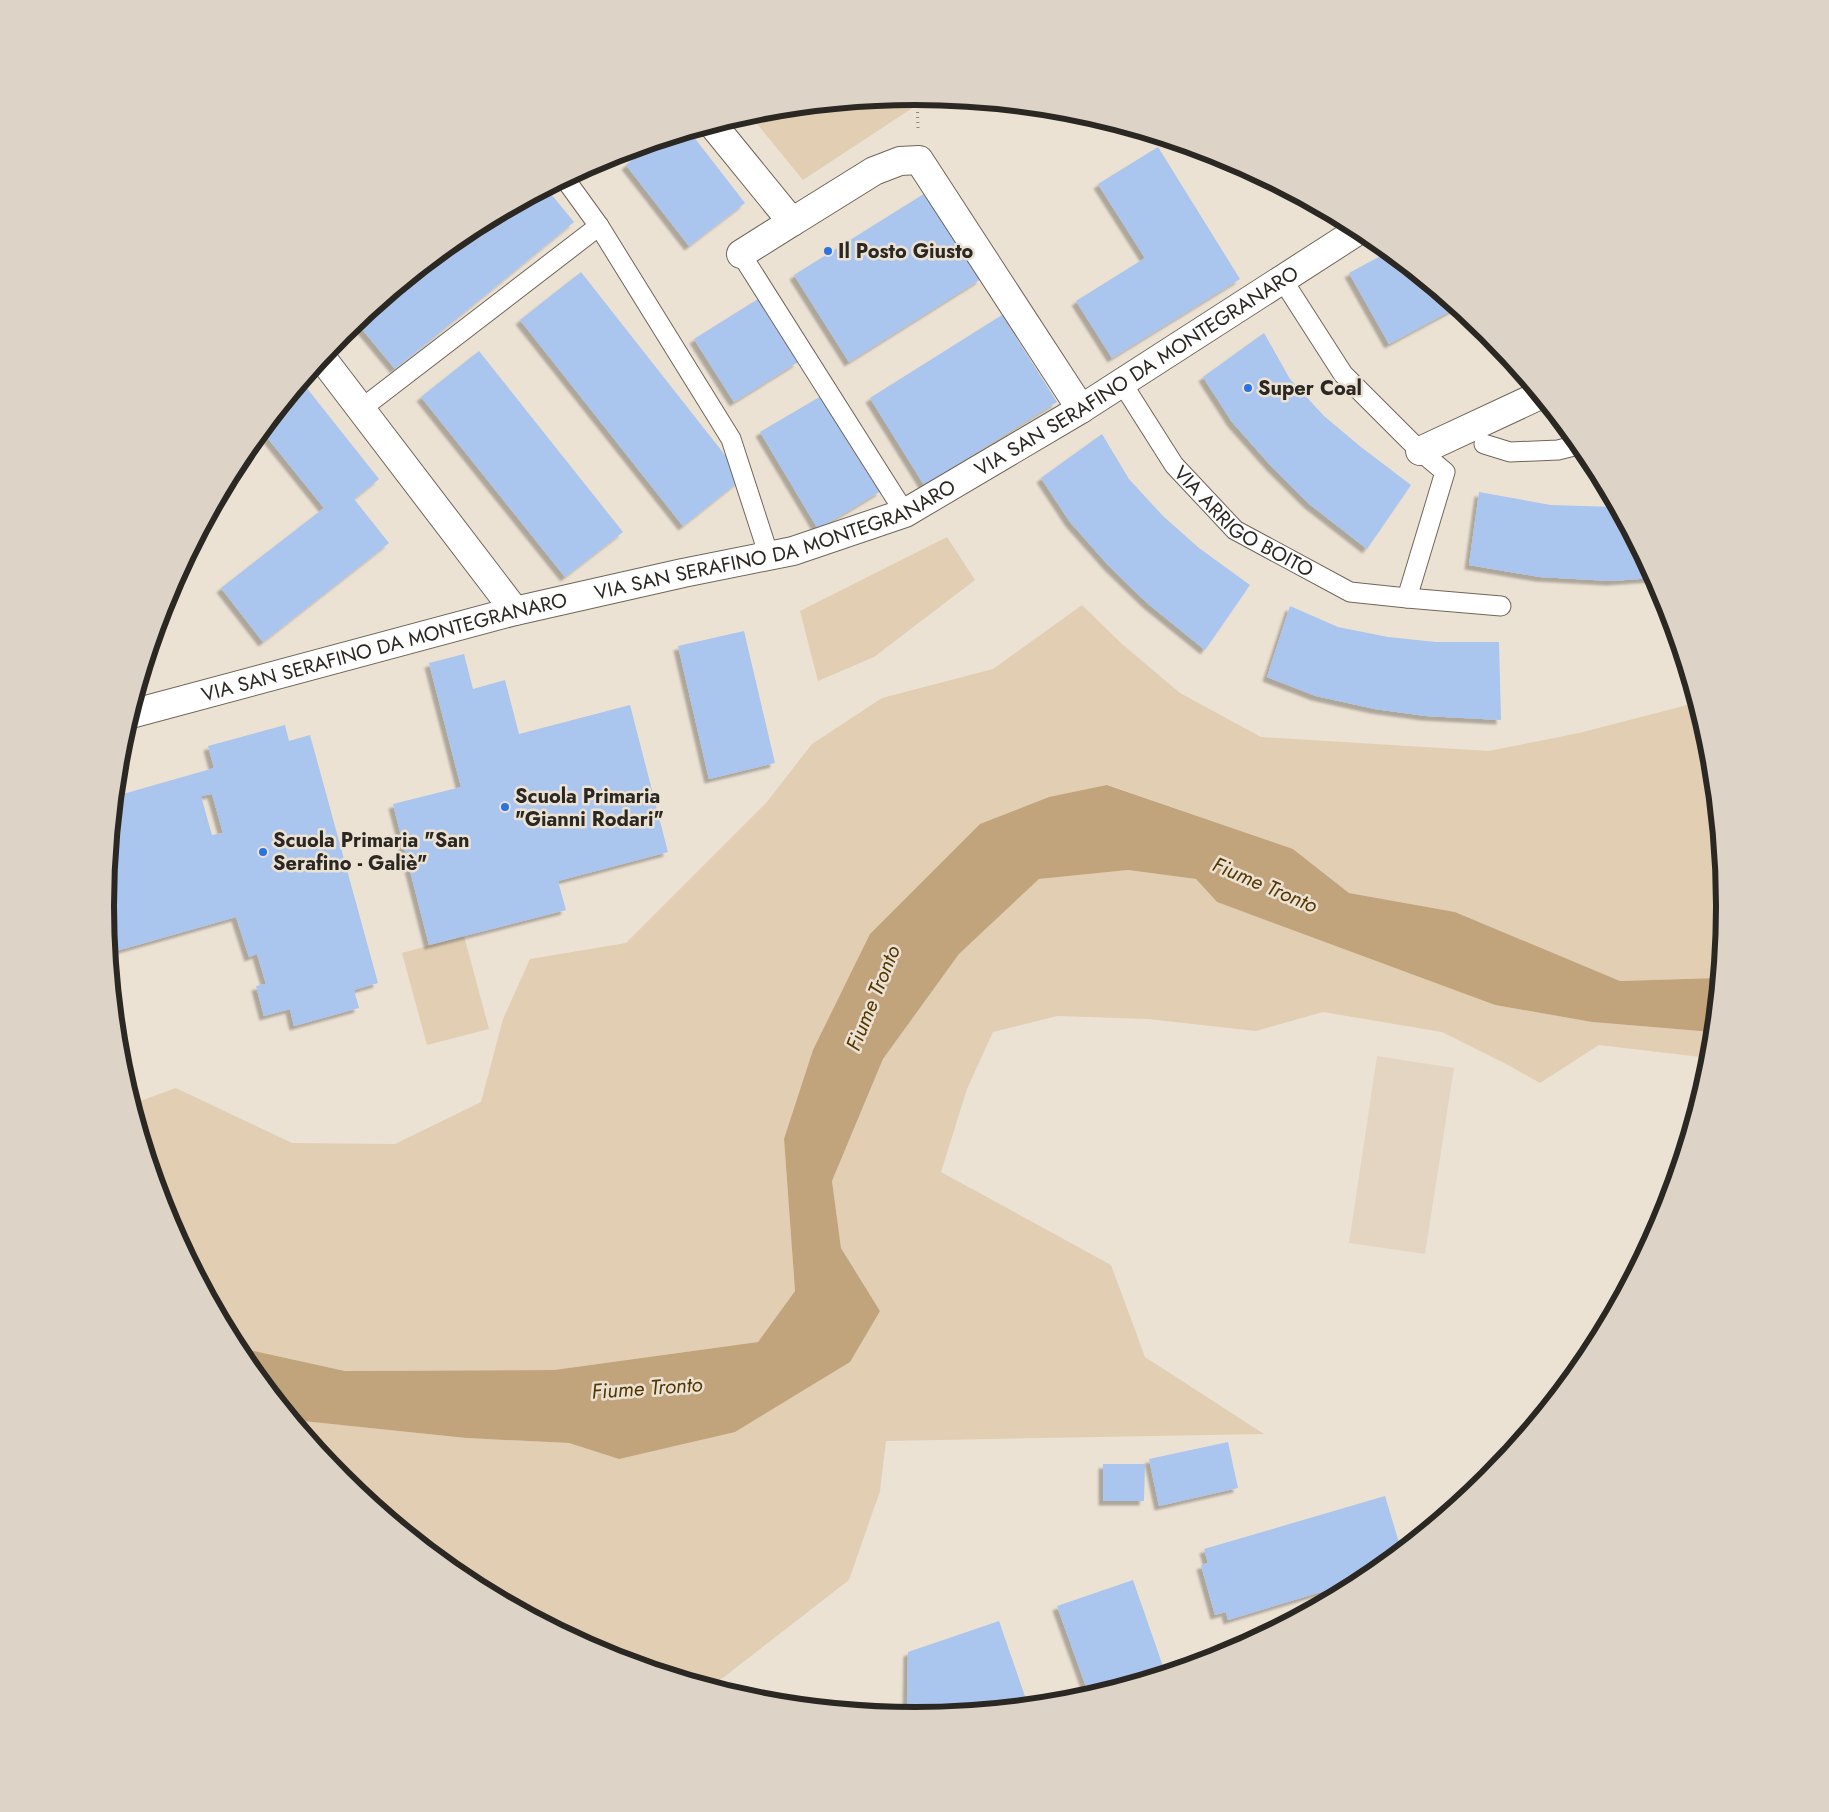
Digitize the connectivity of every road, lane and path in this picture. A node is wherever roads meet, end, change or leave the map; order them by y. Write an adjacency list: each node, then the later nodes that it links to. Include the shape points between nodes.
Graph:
1 (717, 130): 3 (street)
2 (569, 184): 4 (lane)
3 (792, 222): 6 (street); 12 (street, via 874,171 900,161 919,160)
4 (599, 226): 11 (lane); 17 (lane, via 731,439)
5 (1352, 235): 7 (street, VIA SAN SERAFINO DA MONTEGRANARO)
6 (741, 254): 16 (lane)
7 (1282, 280): 9 (street, VIA SAN SERAFINO DA MONTEGRANARO); 15 (lane, via 1343,374)
8 (326, 363): 11 (street)
9 (1122, 383): 12 (street, VIA SAN SERAFINO DA MONTEGRANARO); 18 (lane, VIA ARRIGO BOITO, via 1174,465 1235,530 1350,592)
10 (1534, 398): 15 (street)
11 (361, 409): 20 (street)
12 (1081, 410): 16 (street, VIA SAN SERAFINO DA MONTEGRANARO)
13 (1484, 444): 14 (lane, via 1510,452)
14 (1571, 447)
15 (1420, 452): 18 (lane, via 1445,472)
16 (905, 513): 17 (street, VIA SAN SERAFINO DA MONTEGRANARO)
17 (769, 556): 20 (street, VIA SAN SERAFINO DA MONTEGRANARO)
18 (1407, 598): 19 (lane, VIA ARRIGO BOITO)
19 (1501, 606)
20 (515, 611): 21 (street, VIA SAN SERAFINO DA MONTEGRANARO)
21 (138, 712)

